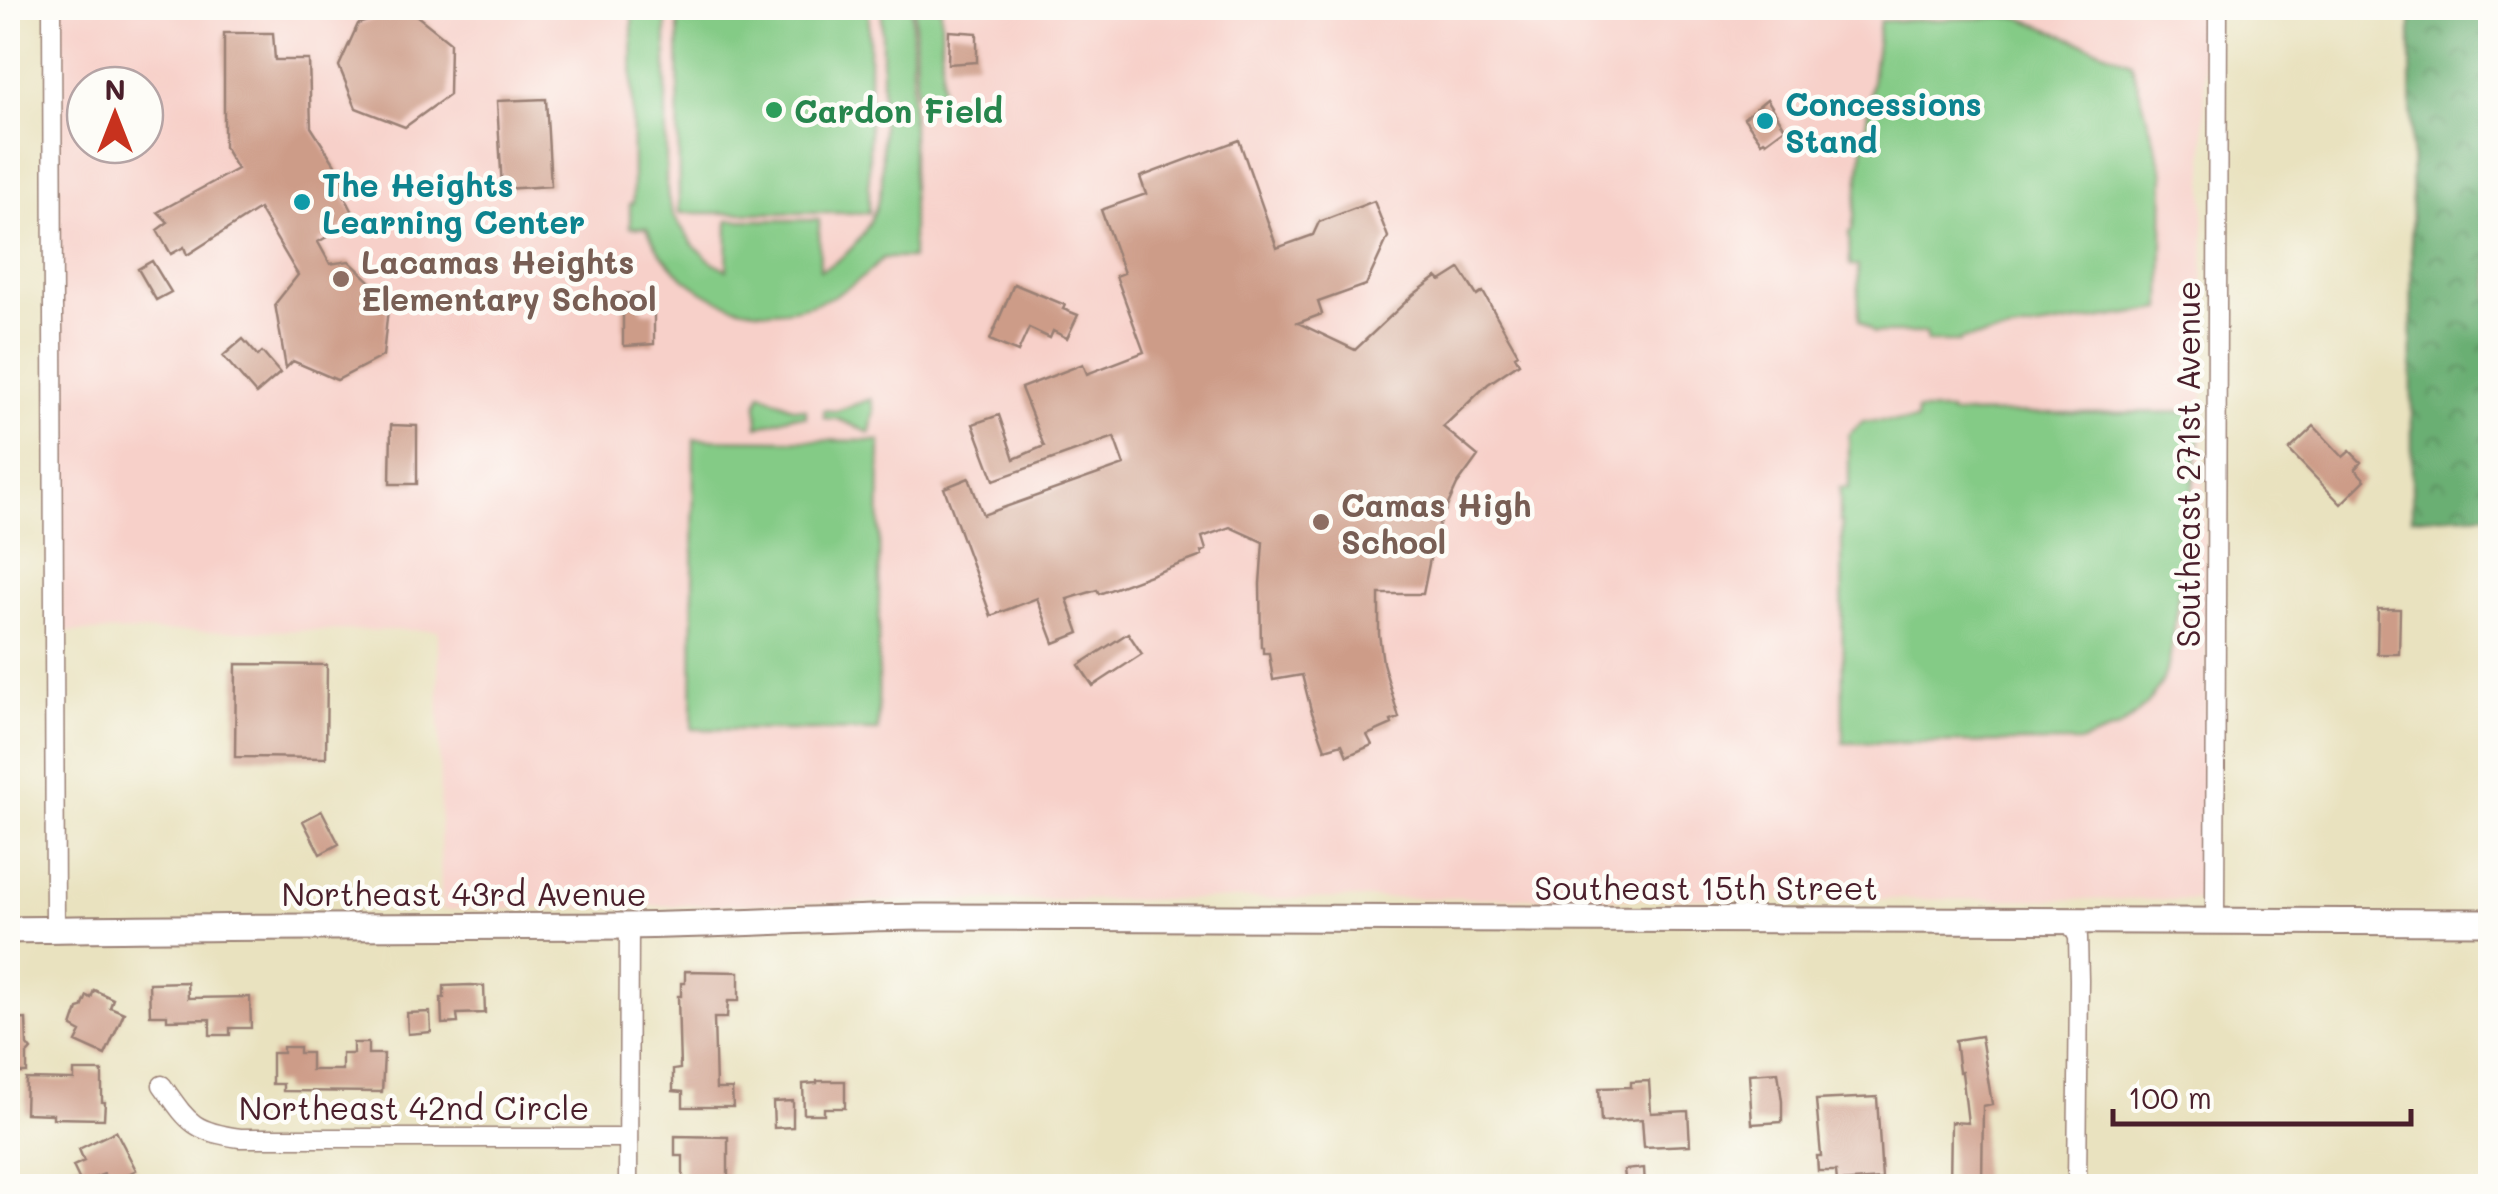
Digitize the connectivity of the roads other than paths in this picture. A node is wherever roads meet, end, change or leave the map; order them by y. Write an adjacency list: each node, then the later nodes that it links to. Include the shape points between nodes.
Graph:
1 (52, 8): 8 (street)
2 (2218, 8): 5 (street, Southeast 271st Avenue)
3 (922, 917): 4 (street, Southeast 15th Street); 7 (street, Northeast 43rd Avenue)
4 (2069, 920): 5 (street, Southeast 15th Street); 13 (street, via 2078,936)
5 (2216, 921): 6 (street, Southeast 15th Street)
6 (2490, 922)
7 (629, 926): 8 (street, Northeast 43rd Avenue); 11 (street)
8 (55, 929): 9 (street, Northeast 43rd Avenue)
9 (8, 930)
10 (162, 1085): 11 (street, Northeast 42nd Circle, via 188,1123 240,1138)
11 (628, 1138): 12 (street)
12 (628, 1186)
13 (2078, 1186)

